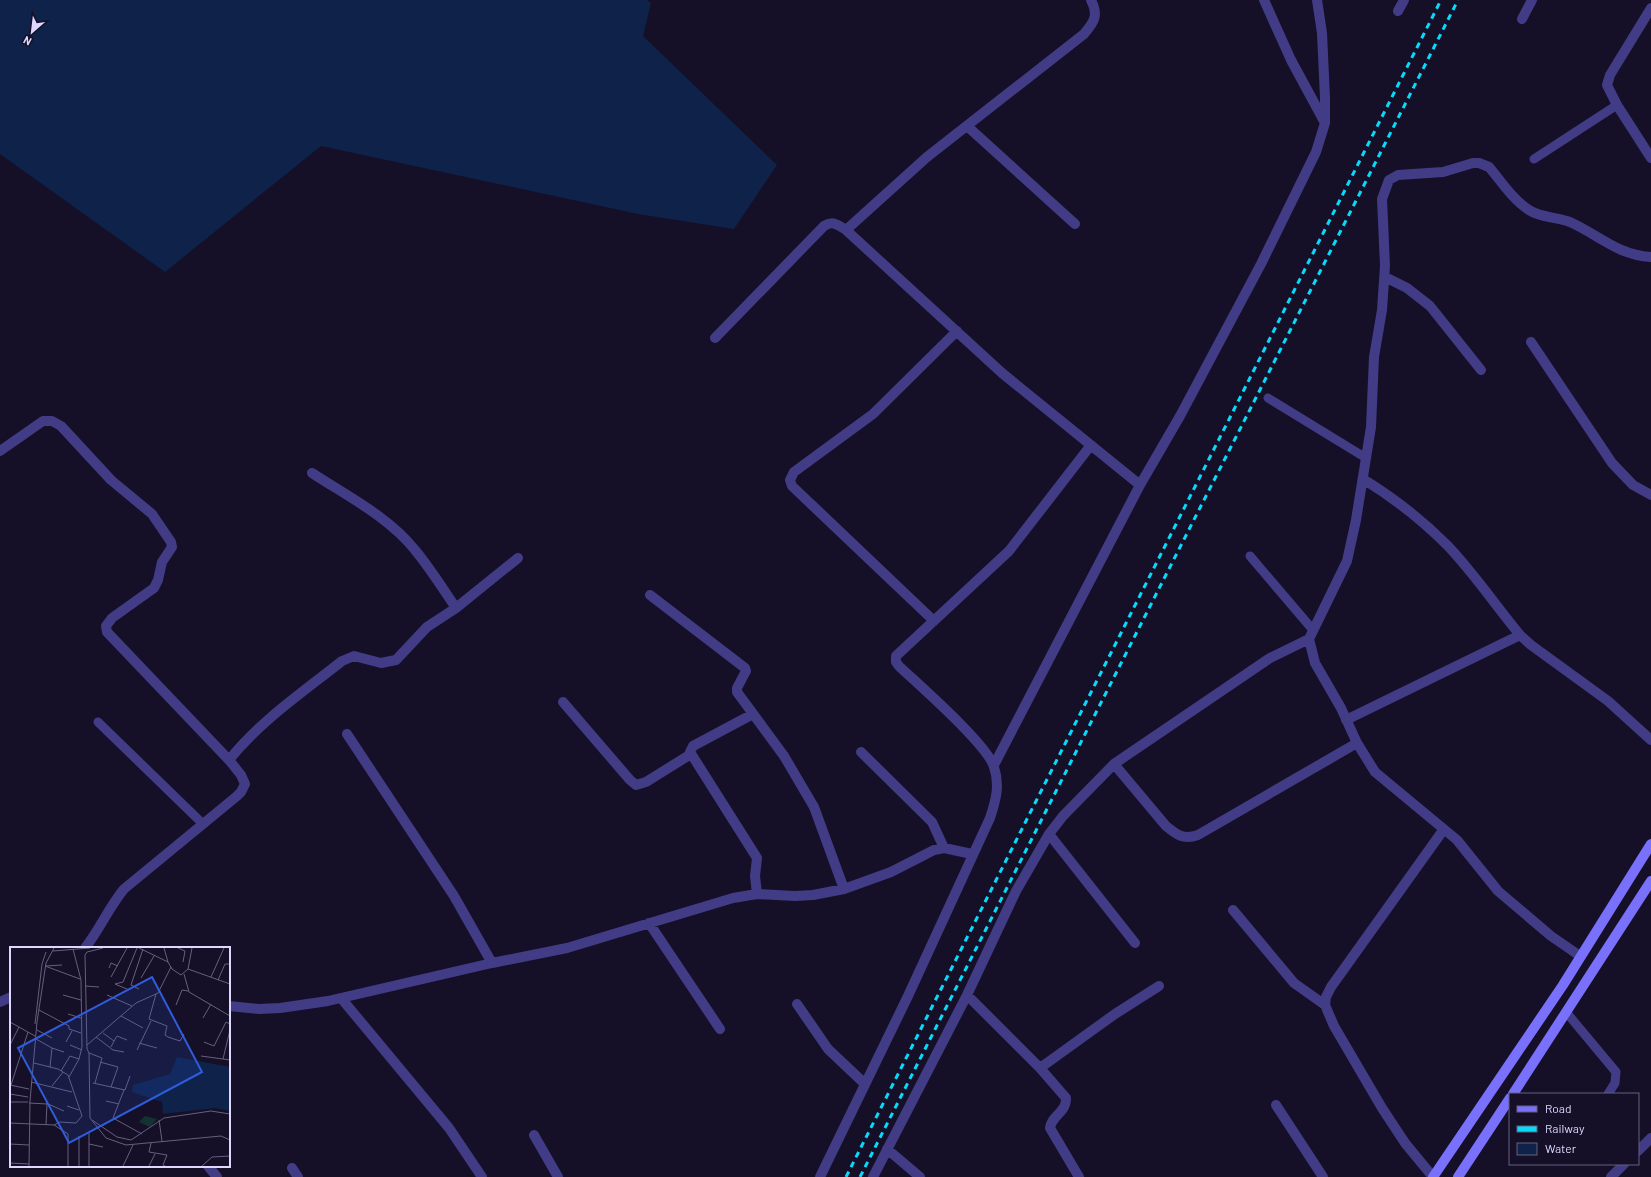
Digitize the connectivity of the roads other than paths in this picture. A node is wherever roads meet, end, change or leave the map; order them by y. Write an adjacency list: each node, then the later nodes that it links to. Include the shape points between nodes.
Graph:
1 (1091, 0): 11 (street, via 1096,13 1084,34)
2 (1264, 0): 10 (street, via 1291,60)
3 (1317, 0): 10 (street, via 1322,40)
4 (1404, 0): 7 (street)
5 (1532, 0): 8 (street)
6 (1651, 8): 9 (street, via 1608,80 1609,91)
7 (1398, 11)
8 (1522, 19)
9 (1617, 105): 12 (street); 13 (lane)
10 (1325, 123): 28 (street, via 1316,152 1260,264 1180,416)
11 (967, 126): 14 (street); 15 (street, via 927,157)
12 (1651, 158)
13 (1534, 159)
14 (1075, 224)
15 (846, 230): 18 (street); 19 (street, via 832,222 824,226)
16 (1651, 257): 17 (street, via 1626,253 1570,222 1530,211 1489,167 1479,163 1443,172 1398,175 1389,180 1382,199)
17 (1385, 277): 21 (street, via 1413,292 1430,306); 25 (street, via 1374,357 1371,427)
18 (957, 331): 23 (street, via 1002,373); 34 (street, via 873,414 794,472 790,480 792,486)
19 (715, 338)
20 (1531, 342): 29 (street, via 1612,463 1633,485)
21 (1481, 370)
22 (1268, 398): 25 (lane)
23 (1091, 445): 28 (street); 34 (street, via 1009,551)
24 (0, 452): 46 (street, via 42,421 52,420 61,426 111,480 156,519 172,547 161,565 157,583 150,592 112,618 106,629 110,637)
25 (1366, 458): 27 (street)
26 (312, 473): 33 (street, via 400,534 415,550)
27 (1363, 479): 35 (street, via 1347,561); 36 (street, via 1395,498 1448,546)
28 (1140, 485): 48 (street)
29 (1651, 495)
30 (1250, 556): 35 (lane)
31 (518, 558): 33 (street)
32 (650, 595): 38 (street, via 745,668 746,672 736,690)
33 (456, 608): 46 (street, via 427,627 396,660 381,663 354,656 347,657 258,728)
34 (934, 622): 48 (street, via 898,653 896,662 982,746)
35 (1311, 634): 39 (street, via 1315,663); 47 (street, via 1264,662)
36 (1520, 635): 39 (street); 42 (street, via 1608,701)
37 (563, 702): 45 (street, via 636,785 646,782)
38 (753, 714): 45 (street, via 692,746); 56 (street, via 784,756 814,806)
39 (1346, 720): 43 (street)
40 (98, 722): 49 (lane)
41 (347, 734): 63 (street, via 451,890)
42 (1651, 740)
43 (1356, 743): 47 (street, via 1189,838 1166,826); 50 (street, via 1375,772)
44 (861, 752): 53 (street, via 932,822)
45 (691, 754): 57 (street, via 757,858)
46 (229, 760): 49 (street, via 244,780 243,789)
47 (1114, 764): 51 (street)
48 (994, 765): 54 (street, via 998,781 997,798)
49 (204, 824): 61 (street, via 124,889)
50 (1444, 829): 62 (street, via 1457,840 1498,891); 71 (street, via 1331,987)
51 (1049, 834): 60 (street); 65 (street, via 1016,891)
52 (1651, 844): 62 (main road)
53 (944, 848): 54 (street); 56 (street, via 934,850 891,872)
54 (972, 854): 75 (street)
55 (1651, 881): 72 (main road)
56 (844, 889): 57 (street, via 795,896)
57 (757, 894): 59 (street, via 733,898)
58 (1233, 910): 71 (street, via 1294,983)
59 (650, 924): 63 (street, via 567,948); 73 (street)
60 (1135, 943)
61 (86, 947)
62 (1580, 956): 96 (main road)
63 (492, 963): 67 (street)
64 (1159, 986): 74 (street)
65 (967, 995): 74 (street); 82 (street)
66 (10, 998): 68 (street)
67 (341, 998): 70 (street, via 280,1008); 89 (street, via 449,1128)
68 (0, 1002)
69 (797, 1004): 75 (street, via 828,1049)
70 (230, 1006)
71 (1325, 1006): 96 (street, via 1382,1108 1406,1144)
72 (1566, 1012): 76 (main road); 77 (lane, via 1616,1072 1615,1083)
73 (720, 1029)
74 (1040, 1068): 94 (street, via 1066,1098 1064,1108 1053,1120 1050,1128)
75 (865, 1084): 91 (street)
76 (1514, 1093)
77 (1609, 1093)
78 (1509, 1100): 97 (main road)
79 (1276, 1105): 95 (street)
80 (534, 1135): 90 (street)
81 (1651, 1138): 83 (street)
82 (887, 1149): 92 (street); 93 (street)
83 (1639, 1150)
84 (1623, 1165): 98 (street)
85 (209, 1167): 87 (street)
86 (292, 1168): 88 (street)
87 (217, 1177)
88 (298, 1177)
89 (482, 1177)
90 (558, 1177)
91 (820, 1177)
92 (873, 1177)
93 (920, 1177)
94 (1079, 1177)
95 (1323, 1177)
96 (1433, 1177)
97 (1458, 1177)
98 (1611, 1177)

